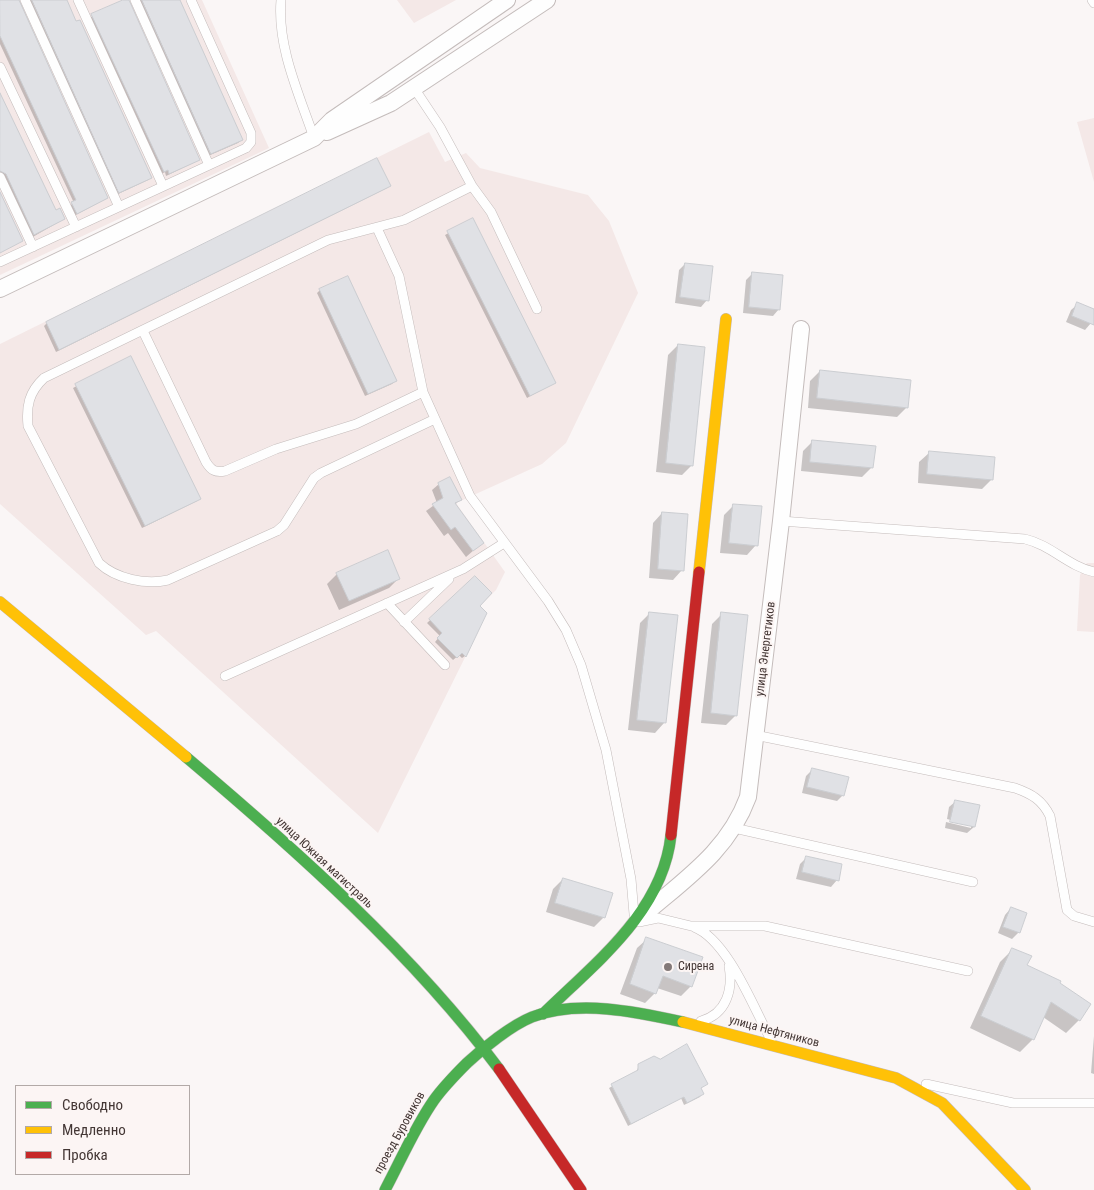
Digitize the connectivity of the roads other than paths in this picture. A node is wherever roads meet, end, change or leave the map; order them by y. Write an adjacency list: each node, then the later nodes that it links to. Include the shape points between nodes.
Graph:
1 (25, 0): 17 (lane)
2 (78, 0): 15 (lane)
3 (135, 0): 13 (lane)
4 (191, 0): 13 (lane, via 251,133 251,142 246,148)
5 (281, 0): 12 (lane, via 279,19 284,46)
6 (507, 0): 12 (street, via 332,120)
7 (547, 0): 11 (street)
8 (1092, 0): 9 (lane)
9 (1094, 3)
10 (0, 66): 18 (lane)
11 (414, 88): 12 (street, via 374,112); 16 (lane, via 440,127)
12 (314, 138): 22 (street)
13 (209, 165): 15 (lane)
14 (0, 177): 20 (lane)
15 (163, 186): 17 (lane)
16 (472, 186): 19 (lane, via 404,220); 23 (lane, via 491,212)
17 (120, 207): 18 (lane)
18 (76, 227): 20 (lane)
19 (377, 228): 26 (lane, via 328,240); 27 (lane, via 399,276)
20 (32, 247): 21 (lane)
21 (0, 262)
22 (0, 289)
23 (537, 309)
24 (726, 319): 42 (main road, via 670,846 653,892)
25 (801, 330): 29 (street, улица Энергетиков)
26 (143, 331): 27 (lane, via 206,462 217,473 276,449 356,424); 28 (lane, via 44,378 30,395 28,404 28,426 92,554 106,570 120,575 142,581 168,580 277,531 314,478 321,473)
27 (423, 392): 28 (lane)
28 (435, 419): 30 (lane, via 473,502)
29 (782, 520): 31 (lane, via 1025,539 1040,542 1067,561); 38 (street, улица Энергетиков)
30 (504, 543): 32 (lane); 42 (lane, via 558,617 588,684 606,750 631,879)
31 (1094, 572)
32 (454, 573): 34 (lane); 35 (lane)
33 (0, 602): 49 (main road, улица Южная магистраль, via 226,791 301,859 415,970)
34 (387, 603): 35 (lane); 37 (lane)
35 (404, 622): 36 (lane)
36 (445, 665)
37 (225, 676)
38 (755, 735): 39 (street, улица Энергетиков, via 748,797); 41 (lane, via 1032,794 1044,803 1050,816 1067,910 1074,916)
39 (734, 828): 40 (lane); 42 (street, улица Энергетиков, via 722,846)
40 (973, 882)
41 (1094, 922)
42 (634, 924): 43 (lane, via 658,918); 46 (main road)
43 (690, 926): 44 (lane, via 712,937); 45 (lane, via 765,926)
44 (726, 956): 47 (lane, via 730,984 725,1004 708,1019); 48 (lane)
45 (968, 970)
46 (543, 1014): 47 (main road, улица Нефтяников, via 611,1010); 49 (main road, улица Нефтяников, via 520,1022)
47 (684, 1022): 48 (main road, улица Нефтяников)
48 (773, 1045): 50 (main road, улица Нефтяников)
49 (483, 1048): 52 (main road, проезд Буровиков, via 444,1085); 53 (main road, улица Южная магистраль)
50 (896, 1078): 51 (lane, via 1014,1103); 54 (main road, улица Нефтяников, via 942,1103)
51 (1094, 1103)
52 (385, 1190)
53 (581, 1190)
54 (1025, 1190)

